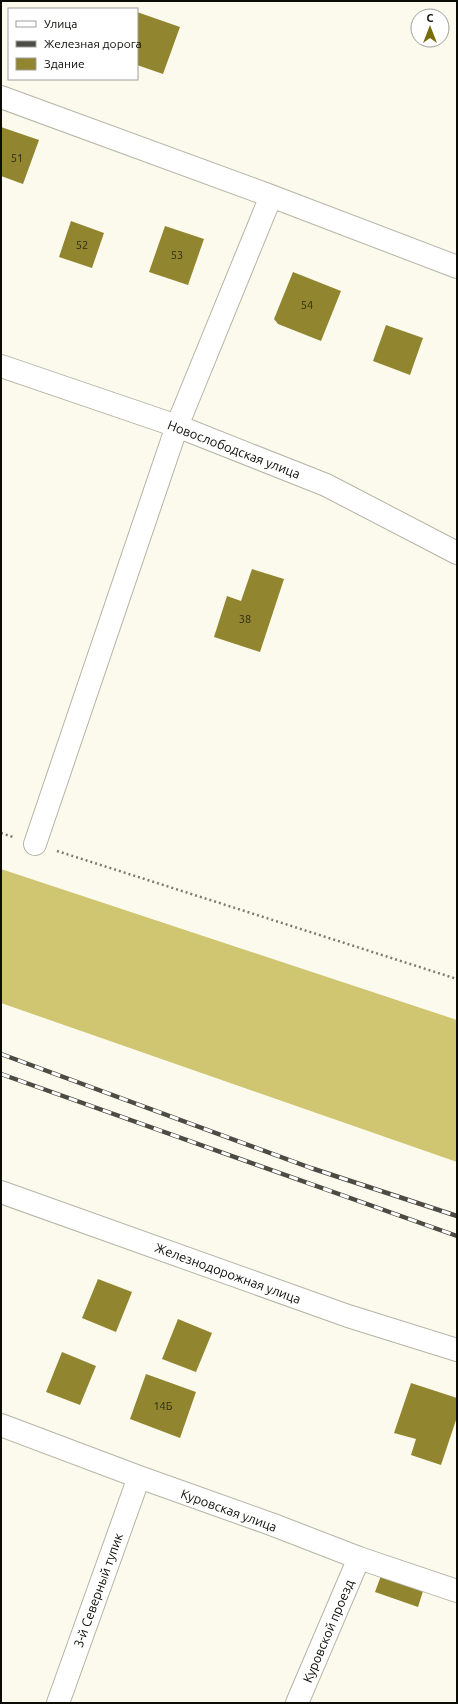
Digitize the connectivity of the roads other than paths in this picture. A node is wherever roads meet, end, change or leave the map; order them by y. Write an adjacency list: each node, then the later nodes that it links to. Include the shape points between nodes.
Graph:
1 (1, 97): 2 (street)
2 (271, 196): 3 (street); 5 (street)
3 (457, 267)
4 (1, 366): 5 (street, Новослободская улица)
5 (177, 426): 6 (street, Новослободская улица, via 326,485); 7 (street)
6 (457, 553)
7 (35, 844)
8 (1, 1192): 9 (street, Железнодорожная улица, via 348,1316)
9 (457, 1350)
10 (1, 1425): 11 (street, Куровская улица)
11 (139, 1478): 12 (street, Куровская улица); 14 (street, 3-й Северный тупик)
12 (359, 1558): 13 (street, Куровская улица); 15 (street, Куровской проезд)
13 (457, 1591)
14 (58, 1703)
15 (297, 1703)

